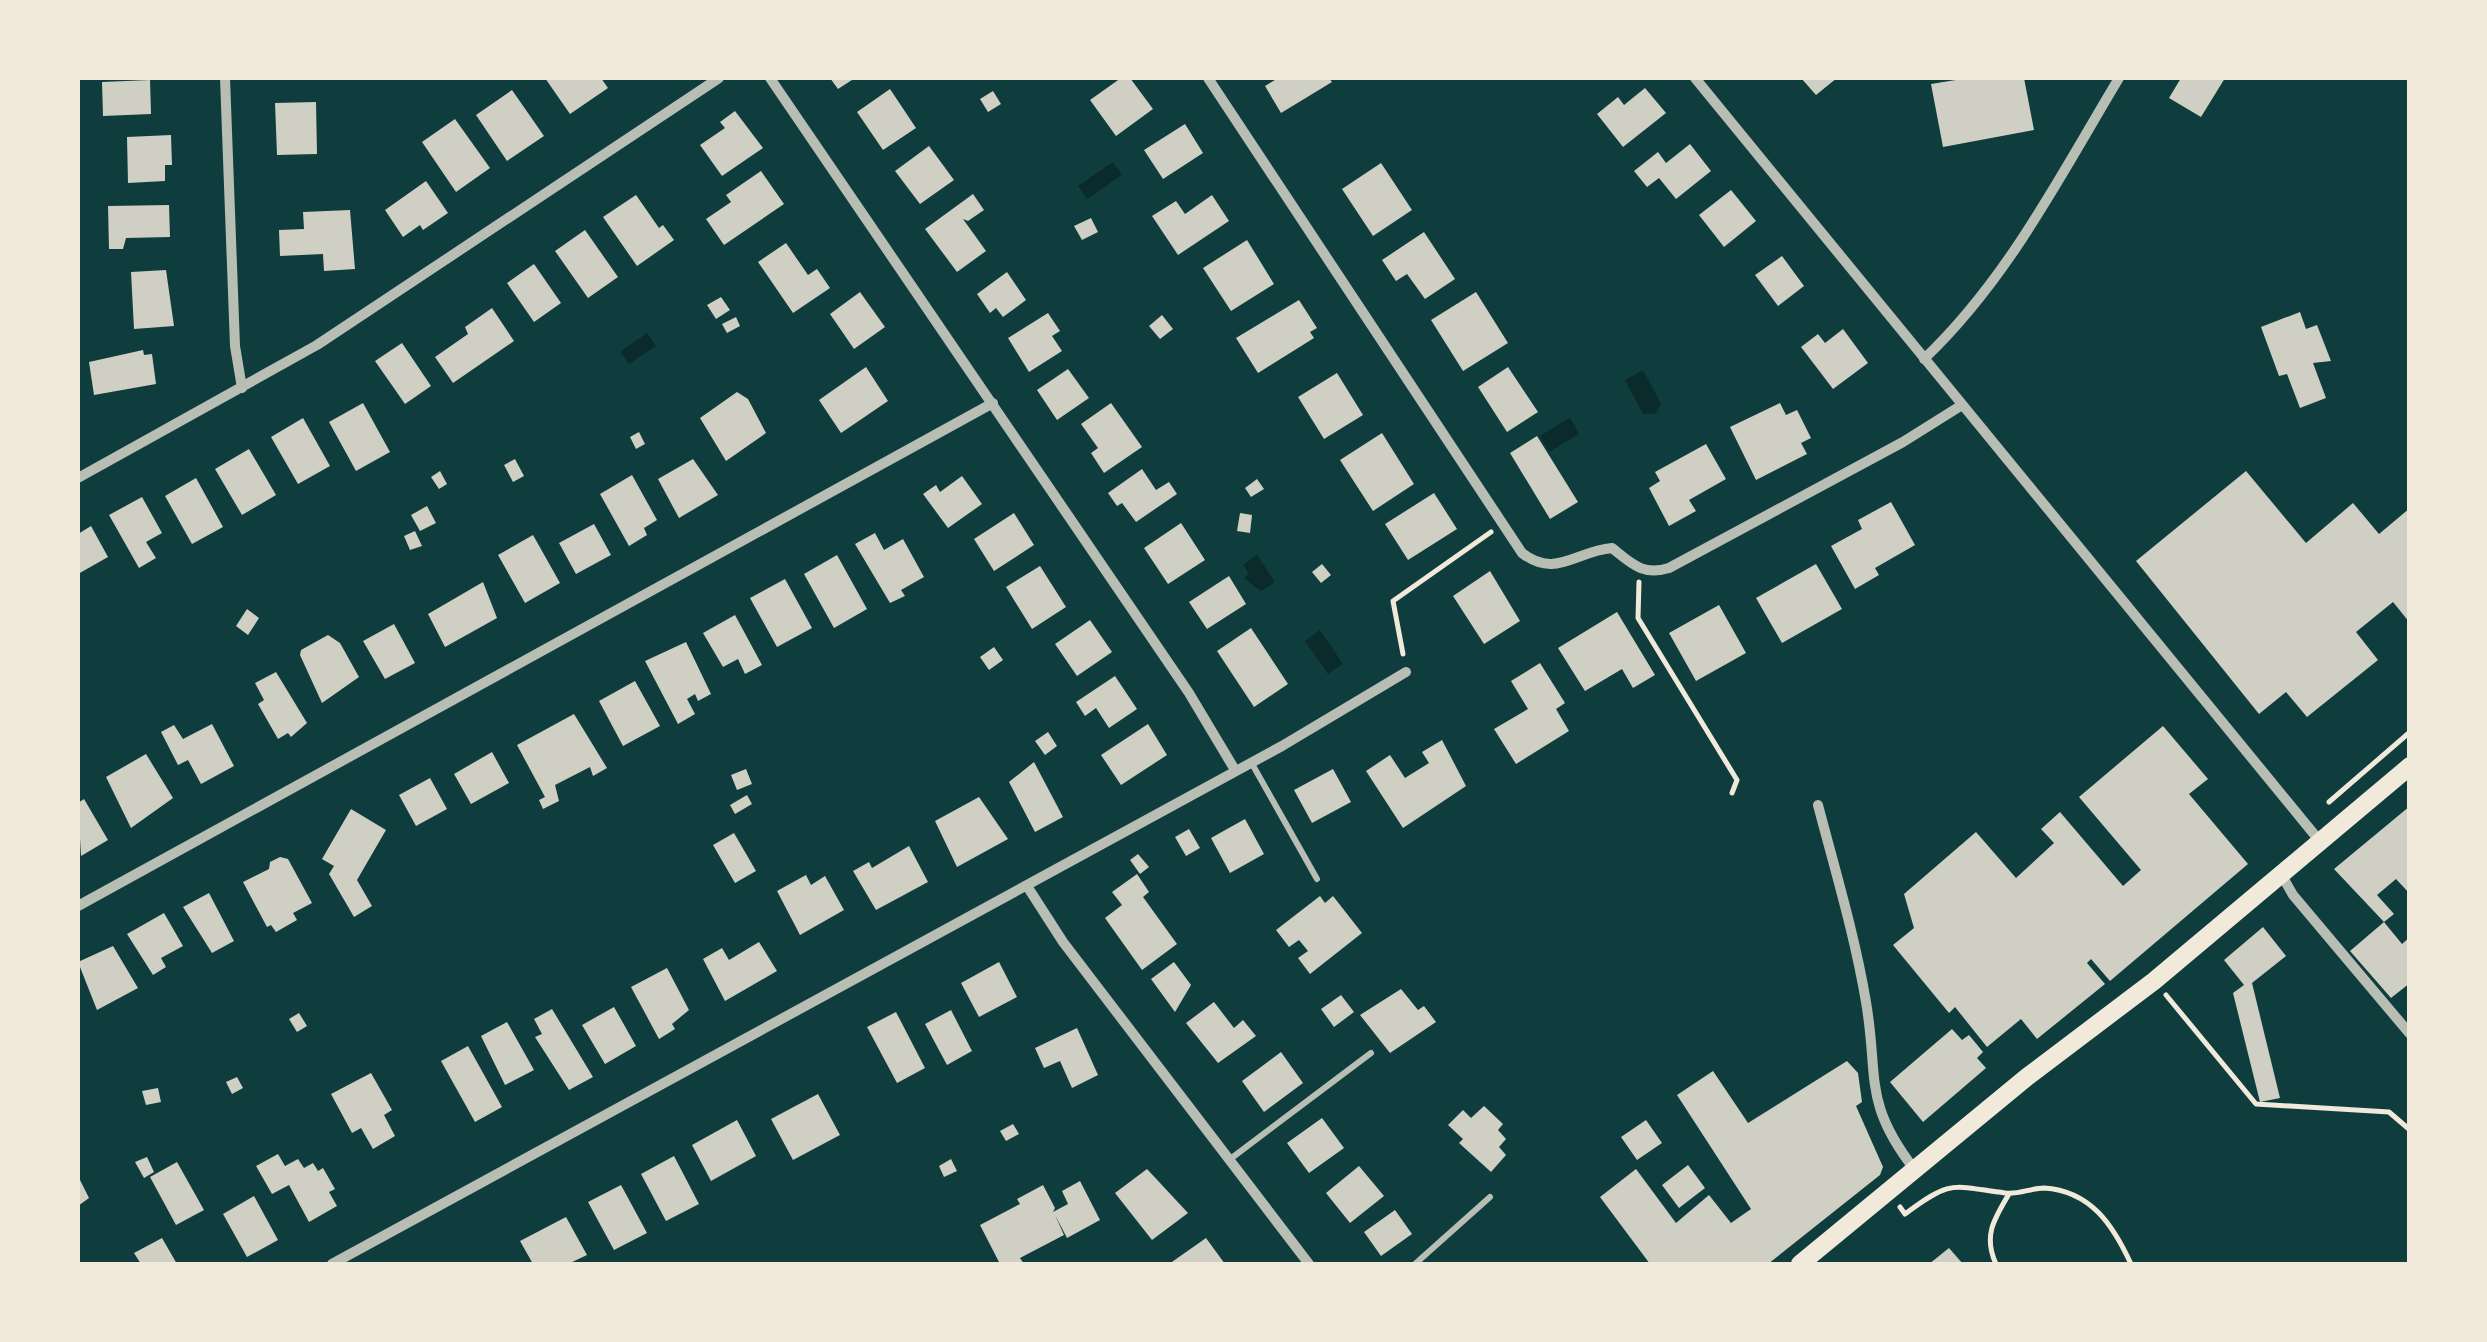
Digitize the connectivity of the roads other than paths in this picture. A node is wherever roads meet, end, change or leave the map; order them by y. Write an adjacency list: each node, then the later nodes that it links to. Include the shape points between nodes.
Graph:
1 (224, 78): 8 (street)
2 (719, 78): 8 (street, via 317,346)
3 (770, 78): 9 (street)
4 (1208, 78): 10 (street, via 1522,554 1538,566 1612,548 1640,570 1669,568)
5 (1695, 78): 7 (street)
6 (2119, 78): 7 (street, via 2005,269)
7 (1924, 358): 10 (street)
8 (242, 388): 11 (street)
9 (993, 403): 15 (street); 21 (street)
10 (1962, 405): 17 (street)
11 (78, 478)
12 (1406, 672): 13 (street)
13 (1250, 761): 15 (street); 19 (lane)
14 (2410, 766): 17 (main road)
15 (1234, 770): 20 (street)
16 (1818, 806): 25 (street, via 1867,1004 1874,1097)
17 (2318, 840): 18 (main road)
18 (2282, 874): 22 (street); 25 (main road)
19 (1317, 879)
20 (1027, 886): 24 (street); 27 (street)
21 (78, 906)
22 (2410, 1034)
23 (1372, 1053): 24 (lane)
24 (1228, 1160): 28 (street)
25 (1914, 1170): 30 (main road)
26 (1490, 1197): 29 (lane)
27 (332, 1264)
28 (1309, 1264)
29 (1415, 1264)
30 (1800, 1264)

